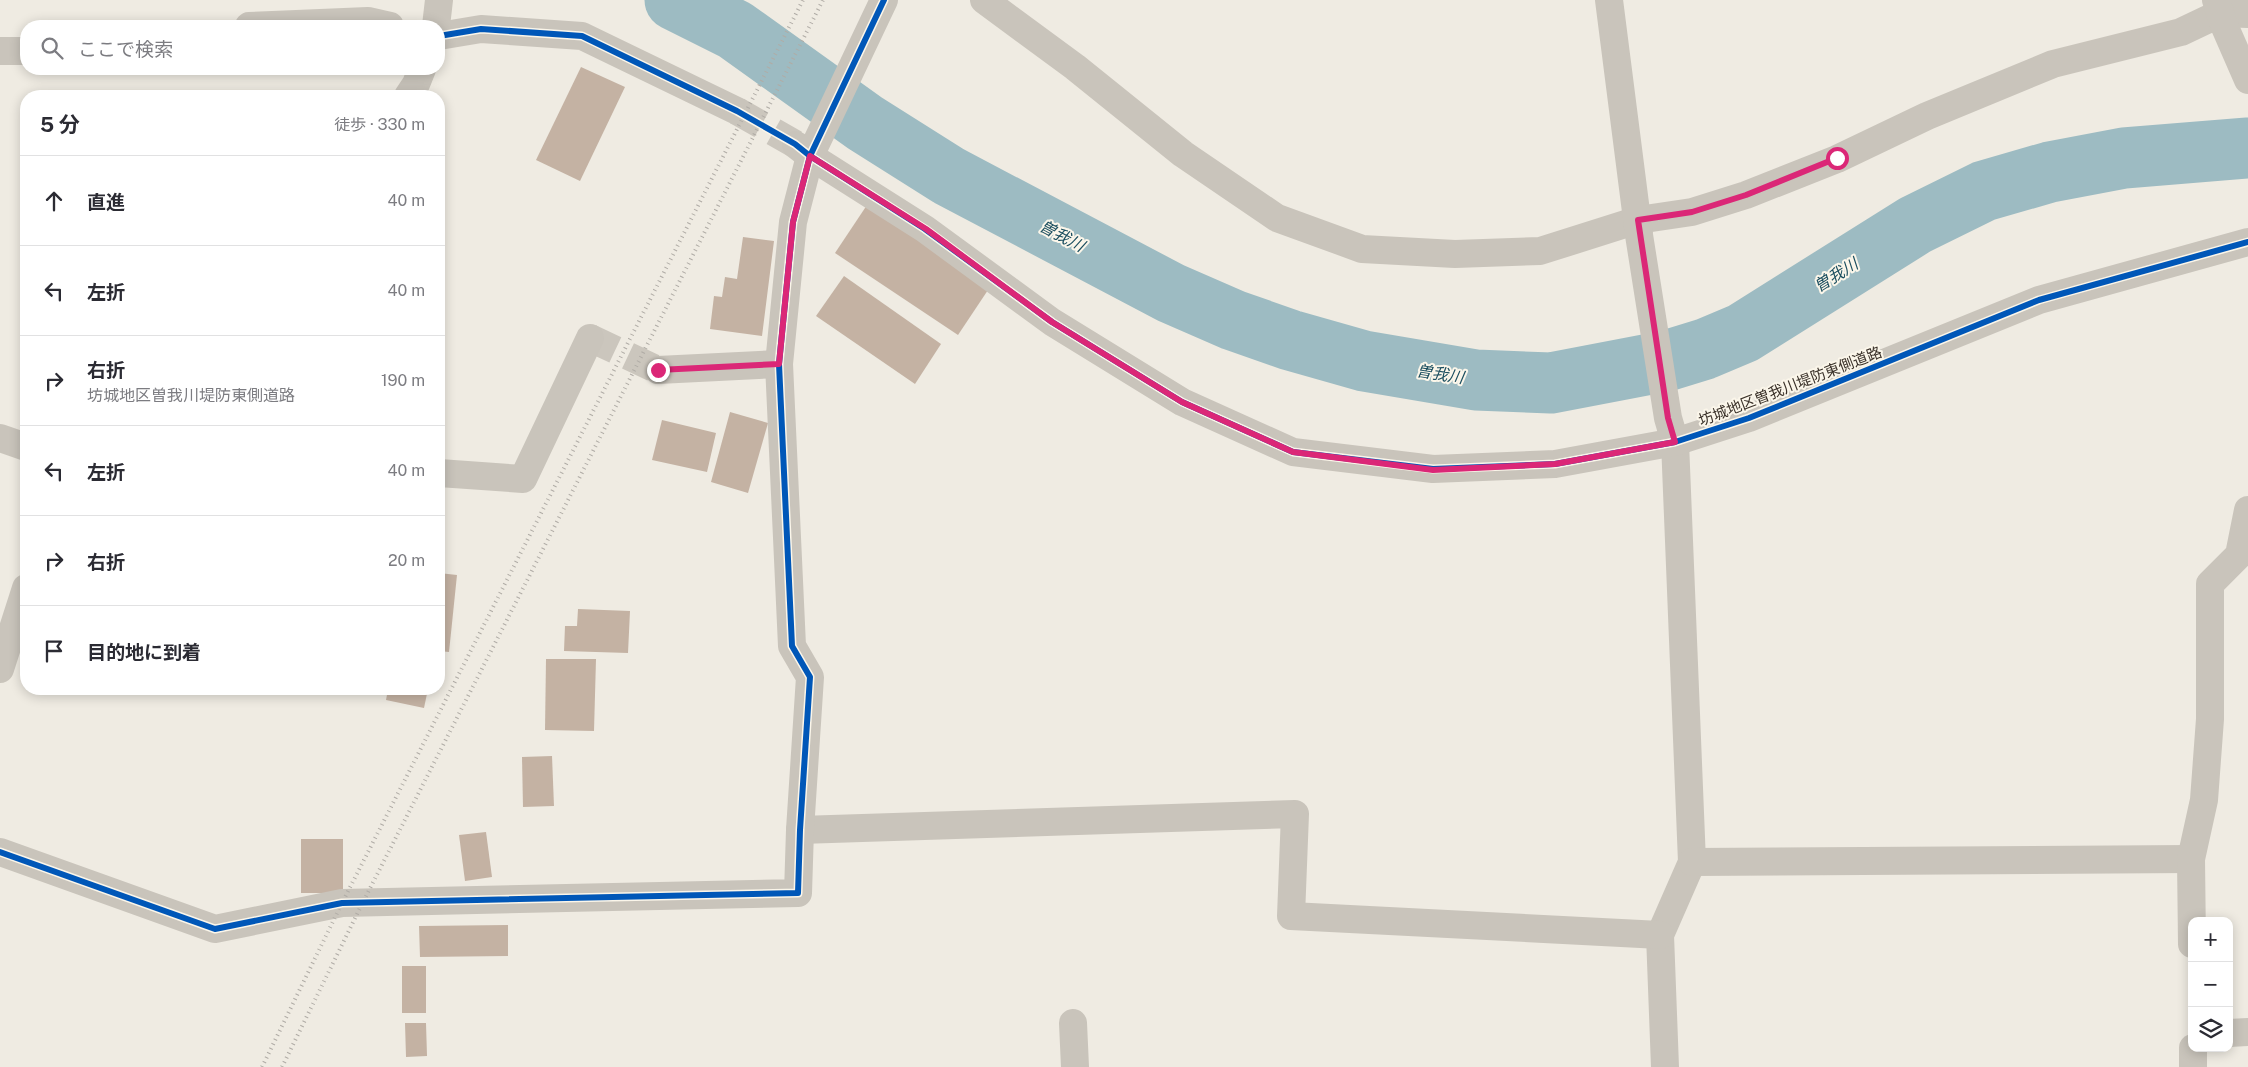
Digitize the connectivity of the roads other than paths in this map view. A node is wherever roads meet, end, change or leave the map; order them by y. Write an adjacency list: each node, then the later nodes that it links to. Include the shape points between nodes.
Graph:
1 (884, 0): 12 (street, via 822,130)
2 (984, 0): 13 (street, via 1075,67 1183,154 1277,218 1362,249 1454,254 1540,251)
3 (1609, 0): 13 (street)
4 (2228, 13): 9 (street); 13 (street, via 2181,32 2053,64 1746,195)
5 (445, 21): 11 (street, via 481,30 582,36)
6 (0, 51): 7 (street)
7 (20, 51)
8 (420, 75): 10 (street)
9 (2248, 80)
10 (412, 90)
11 (737, 111)
12 (802, 150): 16 (street); 18 (street, 坊城地区曽我川堤防東側道路, via 926,229 1060,327 1182,402 1293,452 1433,470 1555,464)
13 (1639, 228): 18 (street)
14 (2248, 242): 18 (street, 坊城地区曽我川堤防東側道路, via 2039,300 1749,418)
15 (590, 338): 21 (street, via 523,479)
16 (779, 364): 17 (street); 25 (street, via 792,646 810,676)
17 (658, 370)
18 (1671, 430): 28 (street)
19 (0, 438): 20 (street)
20 (20, 445)
21 (445, 473)
22 (2248, 510): 27 (street, via 2239,555 2210,584 2210,719 2204,800)
23 (20, 607): 24 (street)
24 (0, 669)
25 (800, 830): 26 (street, via 798,894 342,903 215,929); 30 (street, via 1295,814 1290,916)
26 (0, 852)
27 (2191, 859): 28 (street); 29 (street)
28 (1692, 862): 30 (street)
29 (2192, 917)
30 (1660, 935): 36 (street)
31 (1073, 1022): 35 (street)
32 (2248, 1032): 33 (street)
33 (2233, 1033)
34 (2193, 1052): 37 (street)
35 (1075, 1067)
36 (1665, 1067)
37 (2194, 1067)

